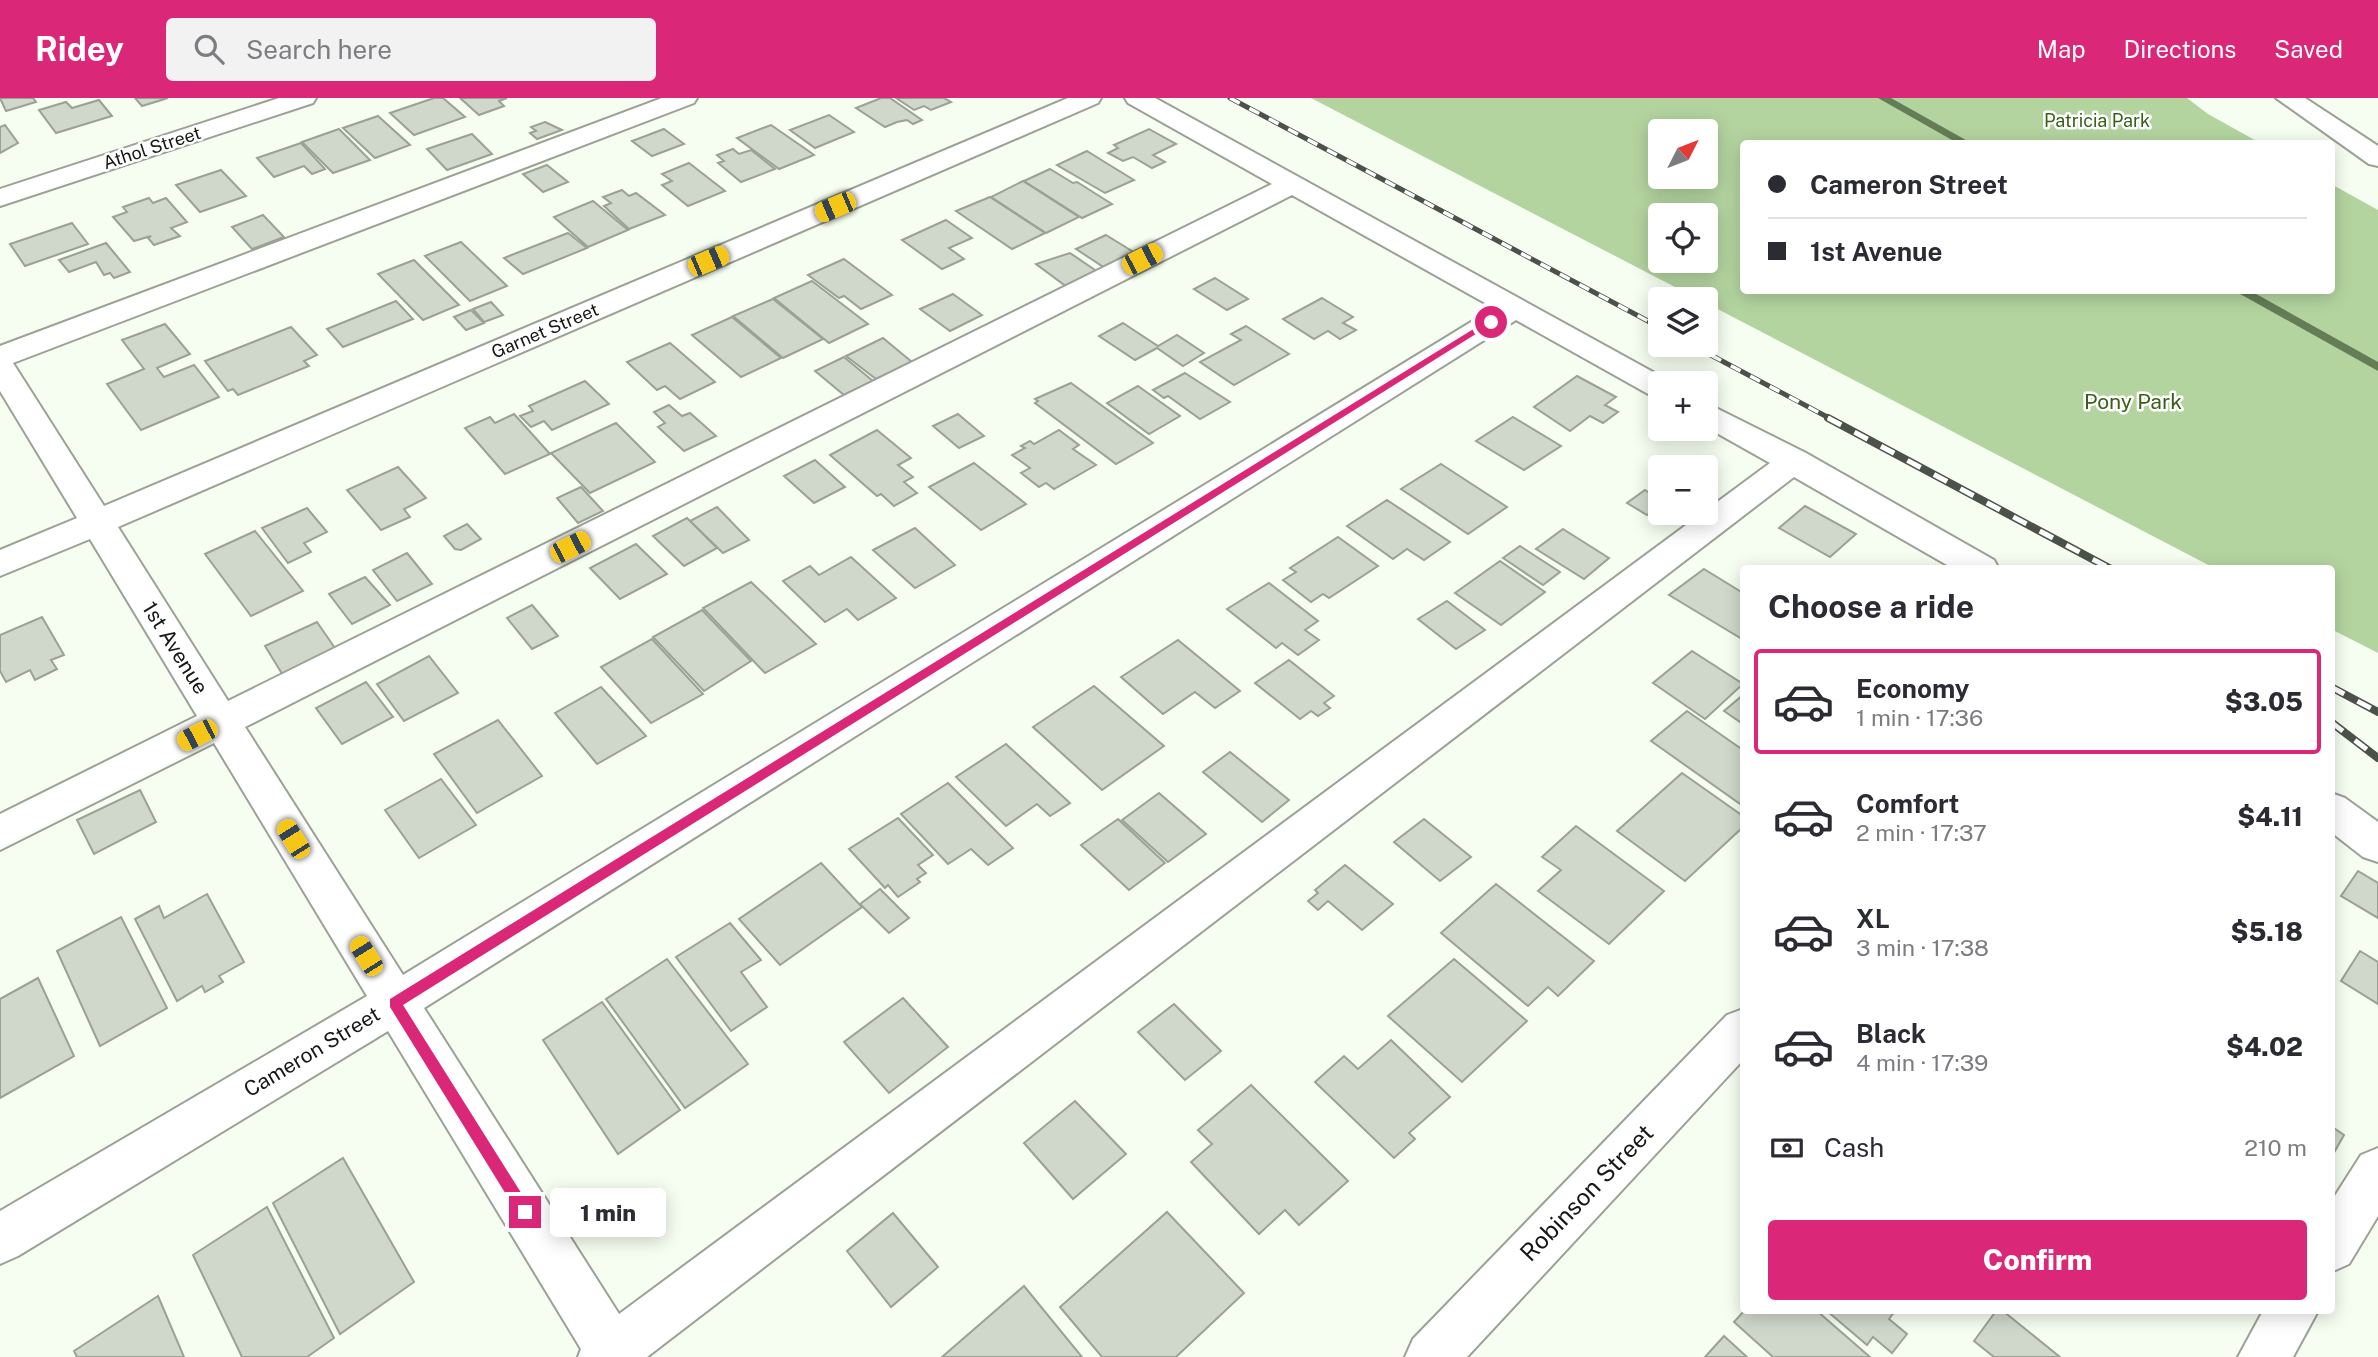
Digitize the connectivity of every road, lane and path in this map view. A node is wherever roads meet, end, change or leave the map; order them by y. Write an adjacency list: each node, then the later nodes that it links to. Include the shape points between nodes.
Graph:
1 (303, 98): 8 (street, Athol Street)
2 (685, 98): 10 (street)
3 (1089, 98): 15 (street, Garnet Street)
4 (1137, 98): 7 (street)
5 (2288, 98): 6 (street)
6 (2378, 158)
7 (1292, 184): 9 (street); 18 (street)
8 (0, 198)
9 (1514, 308): 12 (street); 22 (street, Cameron Street)
10 (0, 357)
11 (0, 366): 15 (street, 1st Avenue)
12 (1648, 381)
13 (1718, 420): 14 (street)
14 (1794, 461): 17 (street); 28 (street)
15 (97, 523): 16 (street, Garnet Street); 18 (street, 1st Avenue)
16 (0, 564)
17 (1975, 565)
18 (221, 723): 20 (street); 22 (street, 1st Avenue)
19 (2335, 812): 21 (street)
20 (0, 833)
21 (2378, 845)
22 (395, 1003): 25 (street, Cameron Street); 28 (street, 1st Avenue)
23 (1740, 1033): 29 (street, Robinson Street)
24 (2378, 1171): 26 (street)
25 (0, 1239)
26 (2335, 1241)
27 (2290, 1314): 30 (street)
28 (611, 1355)
29 (1431, 1357)
30 (2263, 1357)

